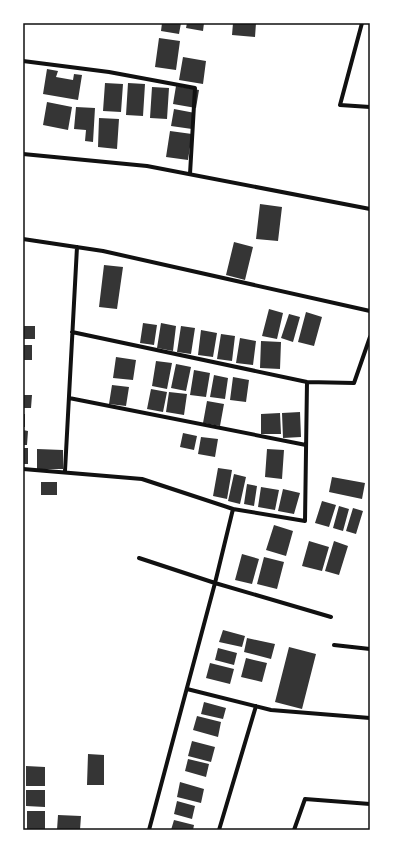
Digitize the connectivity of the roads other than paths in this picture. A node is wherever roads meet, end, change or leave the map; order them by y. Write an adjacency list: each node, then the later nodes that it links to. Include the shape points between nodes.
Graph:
1 (362, 23): 3 (street, via 340,105)
2 (23, 61): 5 (street, via 109,72 195,88)
3 (370, 107)
4 (23, 154): 5 (street, via 147,166)
5 (190, 174): 6 (street)
6 (370, 208)
7 (23, 239): 8 (street)
8 (77, 247): 9 (street); 10 (street)
9 (370, 311)
10 (72, 332): 12 (street); 13 (street)
11 (370, 337): 12 (street, via 354,383)
12 (307, 382): 14 (street)
13 (69, 398): 14 (street); 16 (street)
14 (306, 445): 17 (street, via 305,521)
15 (23, 469): 16 (street)
16 (65, 471): 17 (street, via 142,479)
17 (232, 509): 19 (street)
18 (139, 558): 19 (street)
19 (215, 583): 20 (street); 23 (street)
20 (331, 617)
21 (334, 645): 22 (street)
22 (370, 649)
23 (187, 689): 24 (street); 27 (street)
24 (256, 706): 25 (street, via 271,710); 28 (street)
25 (370, 718)
26 (370, 804): 29 (street, via 305,799)
27 (149, 830)
28 (219, 830)
29 (294, 830)

